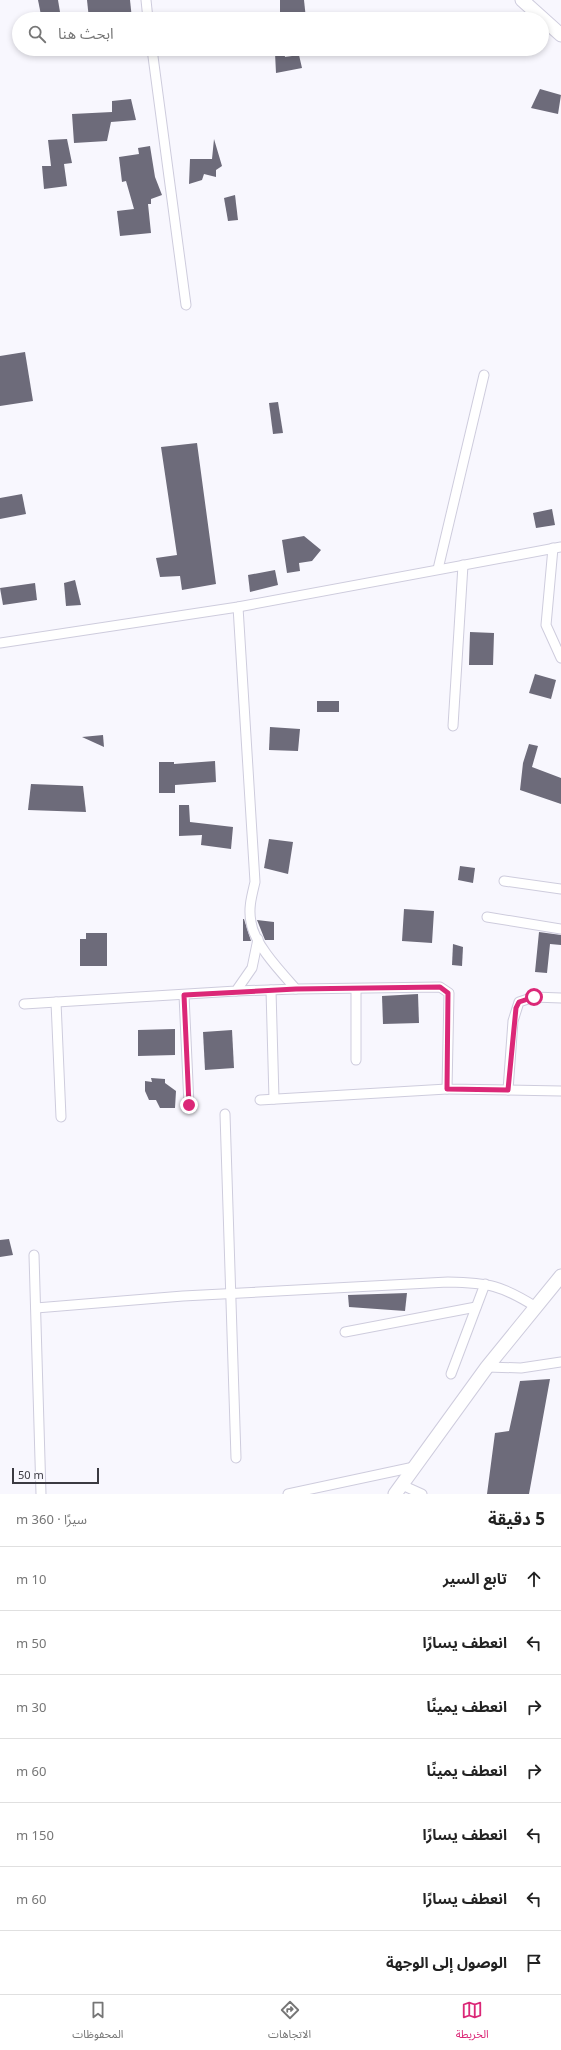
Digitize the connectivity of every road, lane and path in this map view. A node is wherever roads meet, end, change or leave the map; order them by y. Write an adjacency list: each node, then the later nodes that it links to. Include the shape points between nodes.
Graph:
1 (146, 0): 3 (street)
2 (522, 0): 4 (main road)
3 (147, 12)
4 (535, 12)
5 (549, 24): 6 (main road)
6 (561, 35)
7 (153, 56): 8 (street)
8 (186, 305)
9 (484, 375): 12 (street)
10 (557, 547): 11 (street); 15 (street, via 546,625)
11 (463, 565): 12 (street); 16 (street)
12 (438, 569): 13 (street)
13 (238, 607): 14 (street); 21 (street, via 255,882 250,904 251,923)
14 (0, 643)
15 (561, 658)
16 (453, 726)
17 (504, 880): 18 (street)
18 (561, 889)
19 (487, 917): 20 (street)
20 (561, 929)
21 (258, 939): 22 (street); 25 (street, via 252,968)
22 (296, 989): 23 (street); 24 (street)
23 (356, 989): 30 (street); 31 (street, via 445,989 448,993)
24 (271, 990): 25 (street); 34 (street)
25 (236, 991): 26 (street)
26 (184, 995): 28 (street); 36 (street)
27 (561, 998): 32 (street, via 534,997 519,1002 513,1021)
28 (56, 1002): 29 (street); 38 (street)
29 (24, 1004)
30 (356, 1060)
31 (447, 1089): 32 (street); 34 (street)
32 (508, 1090): 33 (street)
33 (561, 1091)
34 (274, 1099): 35 (street)
35 (260, 1100)
36 (189, 1105)
37 (226, 1114): 42 (street)
38 (61, 1118)
39 (34, 1255): 45 (street)
40 (561, 1276): 44 (main road)
41 (485, 1284): 42 (street, via 418,1283); 43 (street); 44 (street, via 512,1292)
42 (230, 1294): 45 (street); 50 (street)
43 (476, 1307): 46 (street); 49 (street)
44 (536, 1307): 48 (main road)
45 (36, 1308): 53 (street)
46 (346, 1332)
47 (561, 1362): 48 (street, via 521,1368)
48 (487, 1367): 51 (main road)
49 (451, 1374)
50 (236, 1458)
51 (414, 1467): 52 (main road); 54 (street)
52 (399, 1490): 55 (street)
53 (41, 1494)
54 (288, 1494)
55 (422, 1494)

